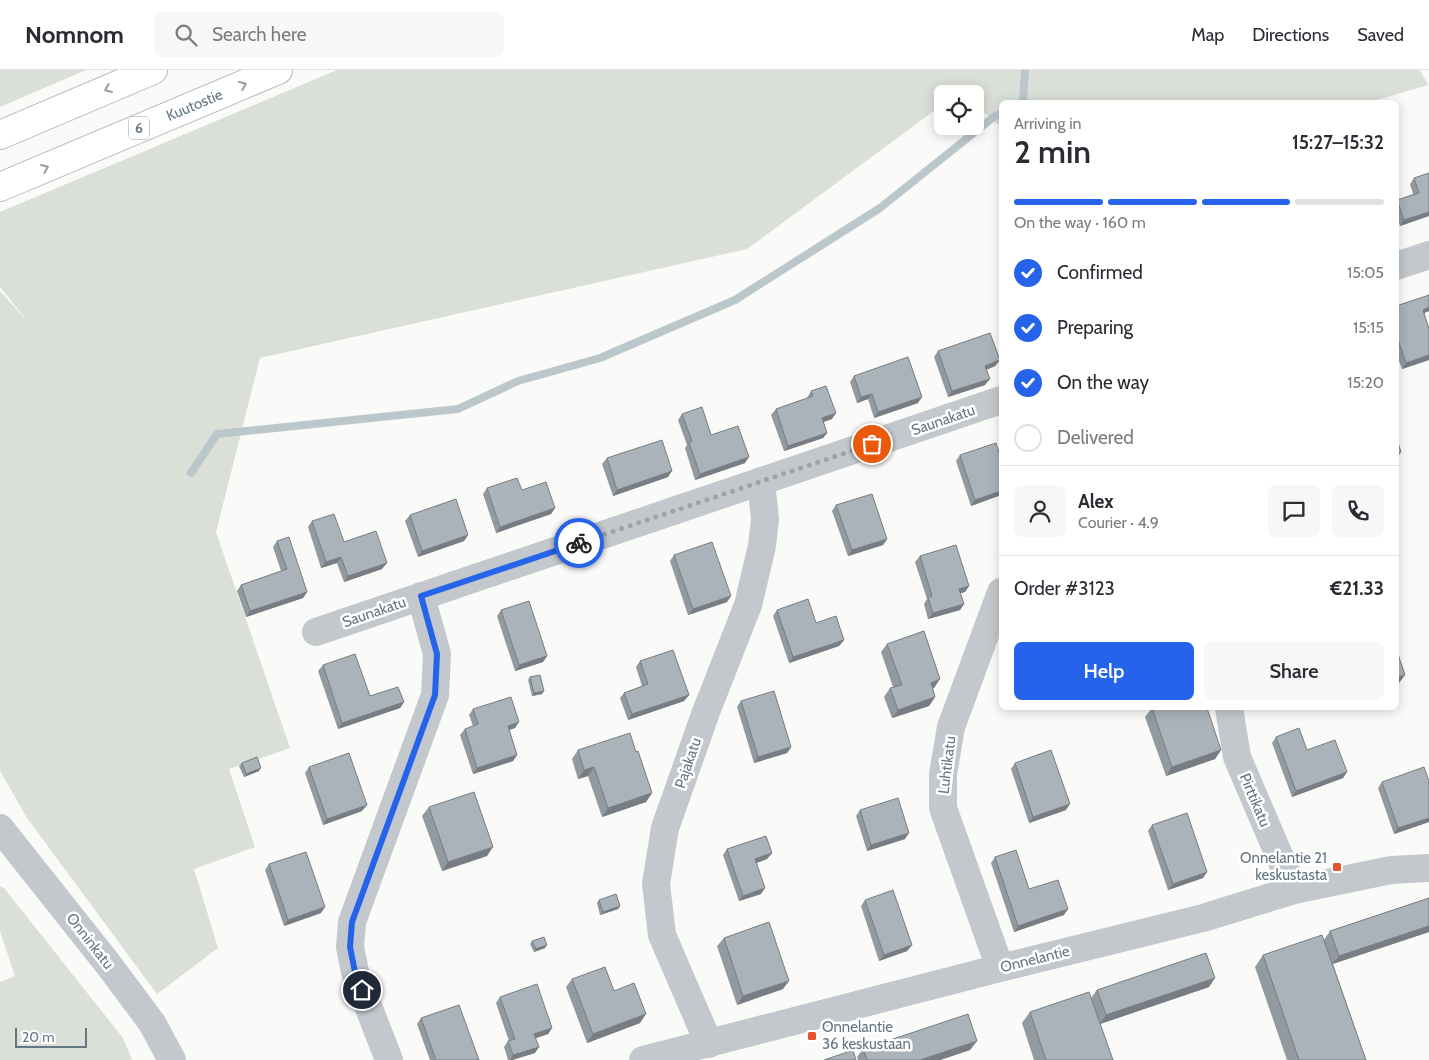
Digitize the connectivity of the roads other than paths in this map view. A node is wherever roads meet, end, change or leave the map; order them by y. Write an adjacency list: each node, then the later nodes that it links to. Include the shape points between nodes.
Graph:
1 (153, 70): 3 (highway, one-way to 3)
2 (278, 70): 4 (highway, Kuutostie / 6, one-way to 2)
3 (0, 135)
4 (0, 187)
5 (1429, 255): 6 (street)
6 (1399, 265)
7 (999, 401): 8 (street, Saunakatu)
8 (761, 481): 9 (street, Saunakatu); 17 (street, Pajakatu, via 765,519 748,605 665,828 656,884 662,935)
9 (421, 596): 11 (street, Saunakatu); 19 (street, via 437,654 435,695 352,922 350,947 355,972)
10 (999, 597): 16 (street, Luhtikatu, via 951,728 943,774 943,808)
11 (316, 632)
12 (1229, 710): 15 (street, Pirttikatu, via 1237,757)
13 (1, 833): 18 (street, Onninkatu, via 114,971 152,1023)
14 (1429, 868): 15 (street, Onnelantie, via 1391,870)
15 (1294, 890): 16 (street, Onnelantie, via 1203,918)
16 (1000, 968): 17 (street, Onnelantie)
17 (709, 1044): 20 (street, Onnelantie)
18 (172, 1060)
19 (389, 1060)
20 (643, 1060)

